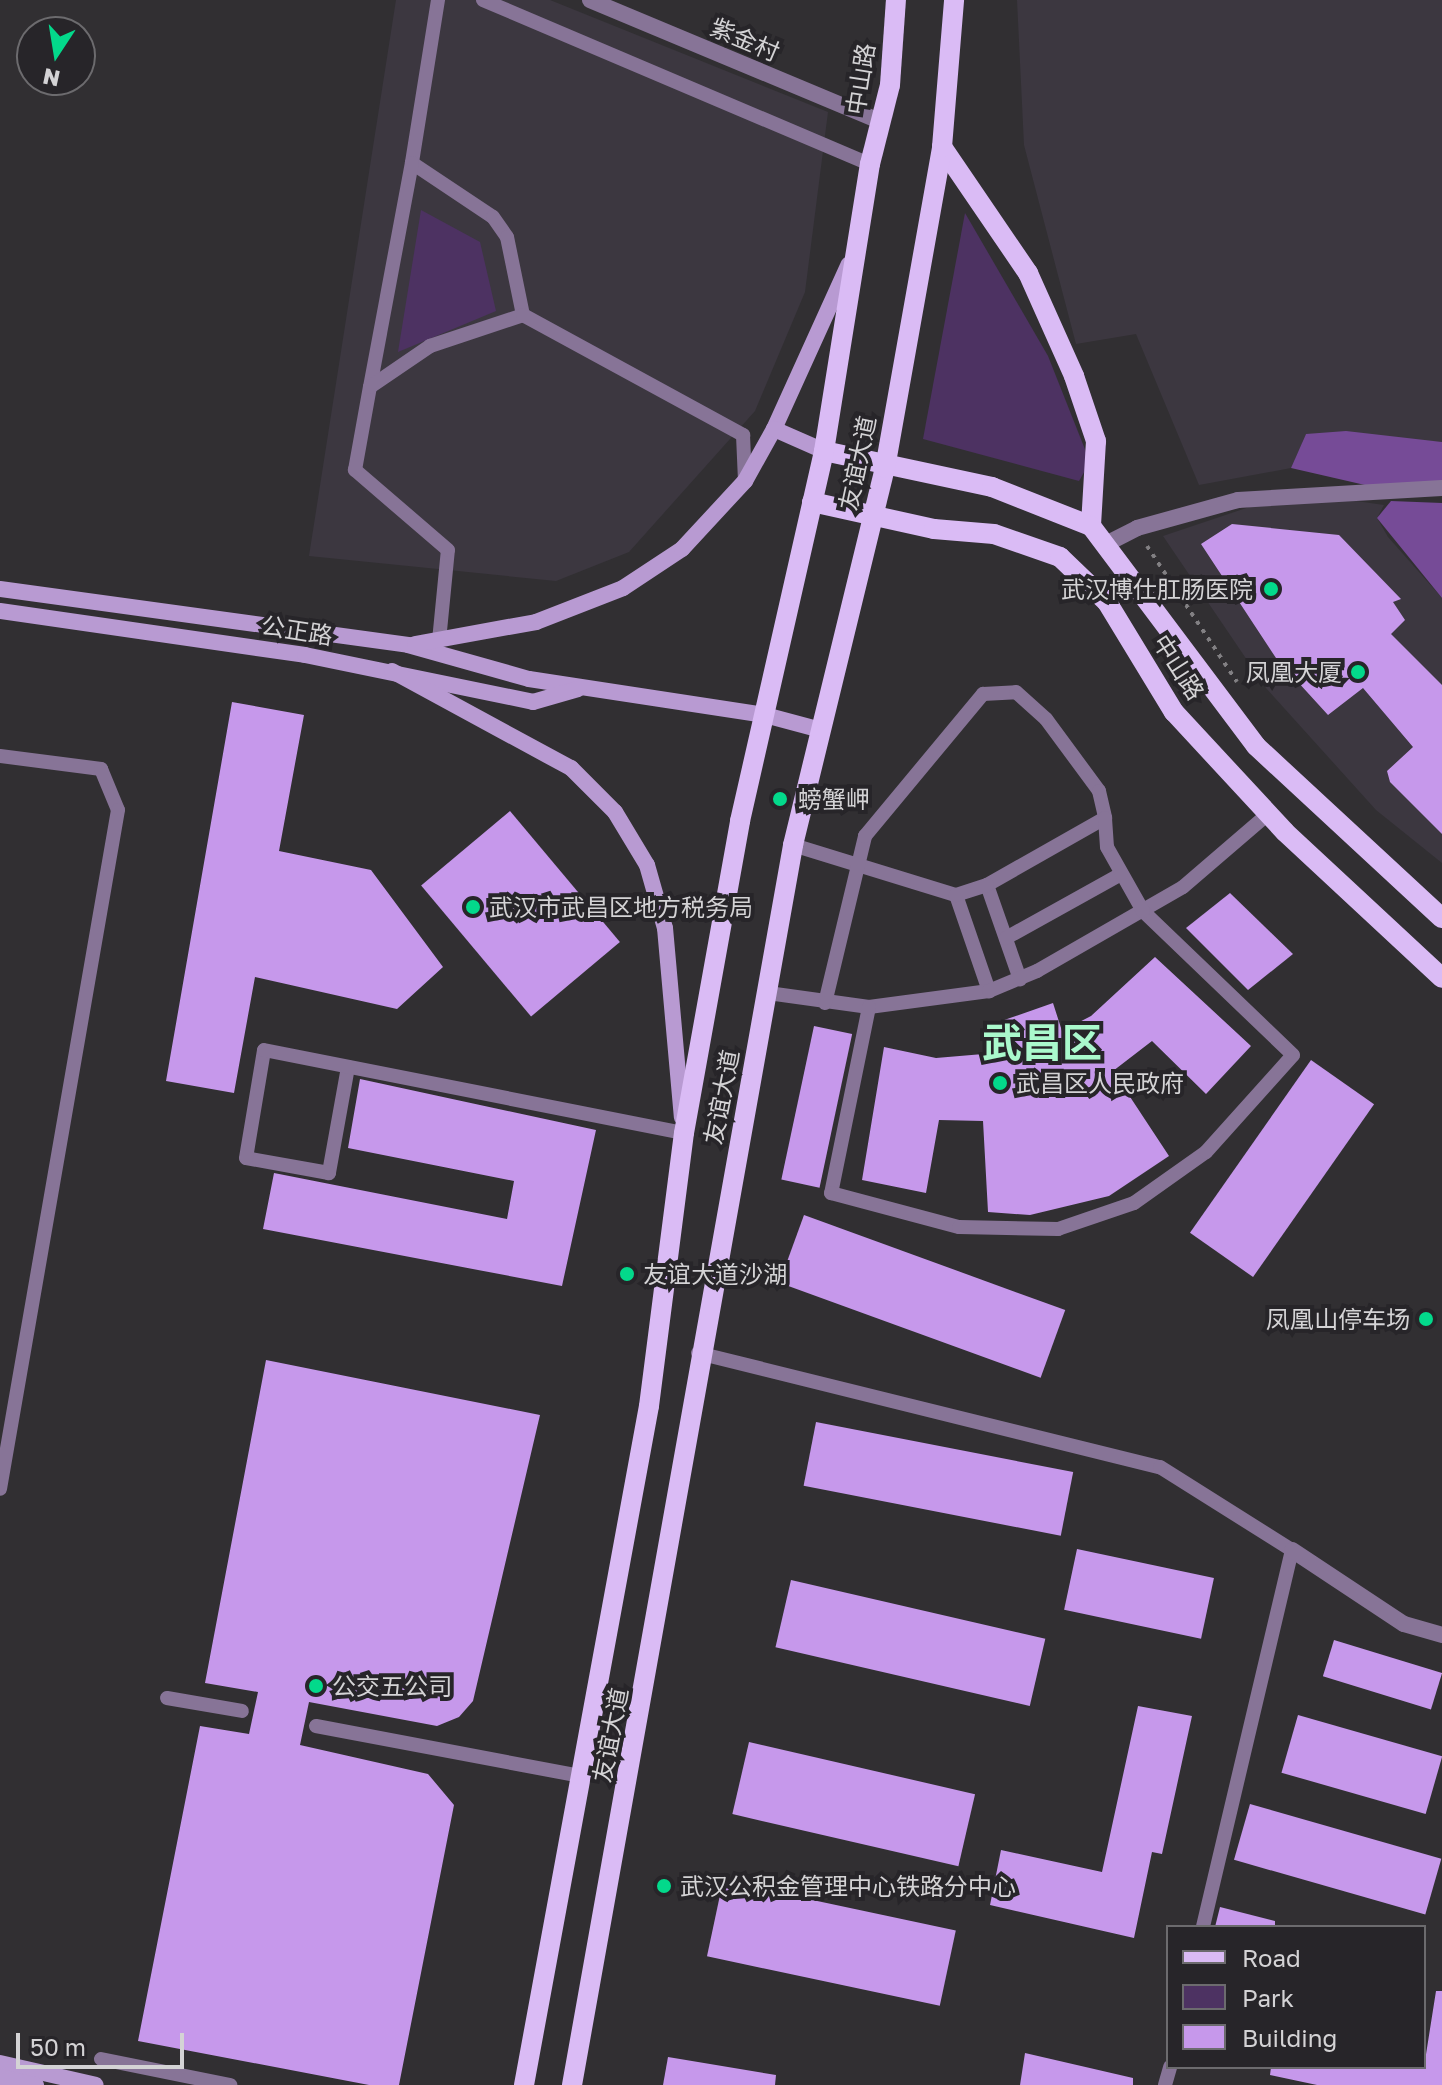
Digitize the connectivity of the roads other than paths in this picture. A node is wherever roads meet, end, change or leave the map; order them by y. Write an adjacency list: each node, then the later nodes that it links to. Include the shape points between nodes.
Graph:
1 (438, 0): 8 (lane)
2 (483, 0): 9 (lane)
3 (590, 0): 6 (street, 紫金村)
4 (896, 0): 6 (main road, 中山路)
5 (954, 0): 7 (main road, 友谊大道)
6 (881, 122): 9 (main road, 中山路)
7 (942, 147): 15 (main road, 友谊大道); 20 (main road, via 1028,273 1074,376 1096,441)
8 (412, 163): 11 (lane, via 493,217 507,237); 12 (lane)
9 (870, 164): 10 (main road, 友谊大道)
10 (857, 248): 13 (main road); 14 (main road, 友谊大道)
11 (523, 315): 12 (lane, via 430,346); 16 (lane, via 743,435)
12 (370, 387): 24 (lane, via 355,470 448,550)
13 (774, 429): 14 (main road); 16 (main road)
14 (824, 451): 15 (main road, 中山路); 18 (main road, 友谊大道)
15 (885, 468): 19 (main road, 友谊大道); 20 (main road, 中山路, via 992,487)
16 (745, 481): 24 (main road, via 682,549 623,588 536,622)
17 (1442, 488): 21 (street, via 1238,500 1137,528)
18 (812, 502): 19 (main road, 中山路); 28 (main road, 友谊大道)
19 (873, 517): 29 (main road, 友谊大道); 31 (main road, 中山路, via 994,534 1060,557 1107,602 1174,712)
20 (1091, 526): 21 (main road, 中山路)
21 (1106, 544): 39 (main road, 中山路, via 1256,746)
22 (0, 589): 25 (main road, 公正路)
23 (0, 611): 26 (main road, 公正路)
24 (439, 641): 25 (main road)
25 (408, 645): 27 (main road, 公正路)
26 (392, 671): 27 (main road, 公正路, via 533,702); 48 (main road, via 571,768 615,812 647,865 665,928)
27 (583, 688): 28 (main road, 公正路)
28 (765, 715): 29 (main road, 公正路); 48 (main road, 友谊大道, via 740,821)
29 (821, 730): 33 (main road, 友谊大道)
30 (0, 756): 50 (lane, via 101,769 118,810)
31 (1268, 814): 38 (lane, via 1204,874); 41 (main road, 中山路)
32 (1105, 818): 34 (lane, via 1099,791 1046,719 1016,692 999,688 983,694 895,792); 35 (lane); 36 (lane)
33 (793, 845): 34 (lane); 44 (main road, 友谊大道)
34 (854, 861): 37 (lane); 45 (lane)
35 (1119, 875): 38 (lane); 40 (lane)
36 (987, 885): 37 (lane); 40 (lane)
37 (956, 895): 43 (lane)
38 (1143, 911): 42 (lane); 46 (lane, via 1293,1055 1206,1152 1134,1203 1058,1229 1001,1232 831,1193)
39 (1442, 918)
40 (1006, 938): 42 (lane)
41 (1442, 978)
42 (1020, 979): 43 (lane)
43 (989, 991): 46 (lane)
44 (768, 993): 45 (lane); 49 (main road, 友谊大道)
45 (825, 1003): 46 (lane)
46 (869, 1007)
47 (348, 1067): 47 (lane, via 264,1050 246,1158 329,1173); 48 (lane)
48 (684, 1133): 56 (main road, 友谊大道, via 649,1406)
49 (698, 1353): 51 (lane, via 1160,1467); 65 (main road, 友谊大道, via 696,1413)
50 (0, 1489)
51 (1292, 1550): 52 (street, via 1404,1624); 57 (lane)
52 (1442, 1635)
53 (167, 1698): 54 (lane)
54 (242, 1711)
55 (316, 1726): 56 (lane)
56 (581, 1776): 64 (main road, 友谊大道)
57 (1203, 1925)
58 (101, 2059): 63 (lane)
59 (0, 2063): 62 (main road)
60 (0, 2077): 61 (main road)
61 (36, 2085)
62 (96, 2085)
63 (230, 2085)
64 (524, 2085)
65 (572, 2085)

